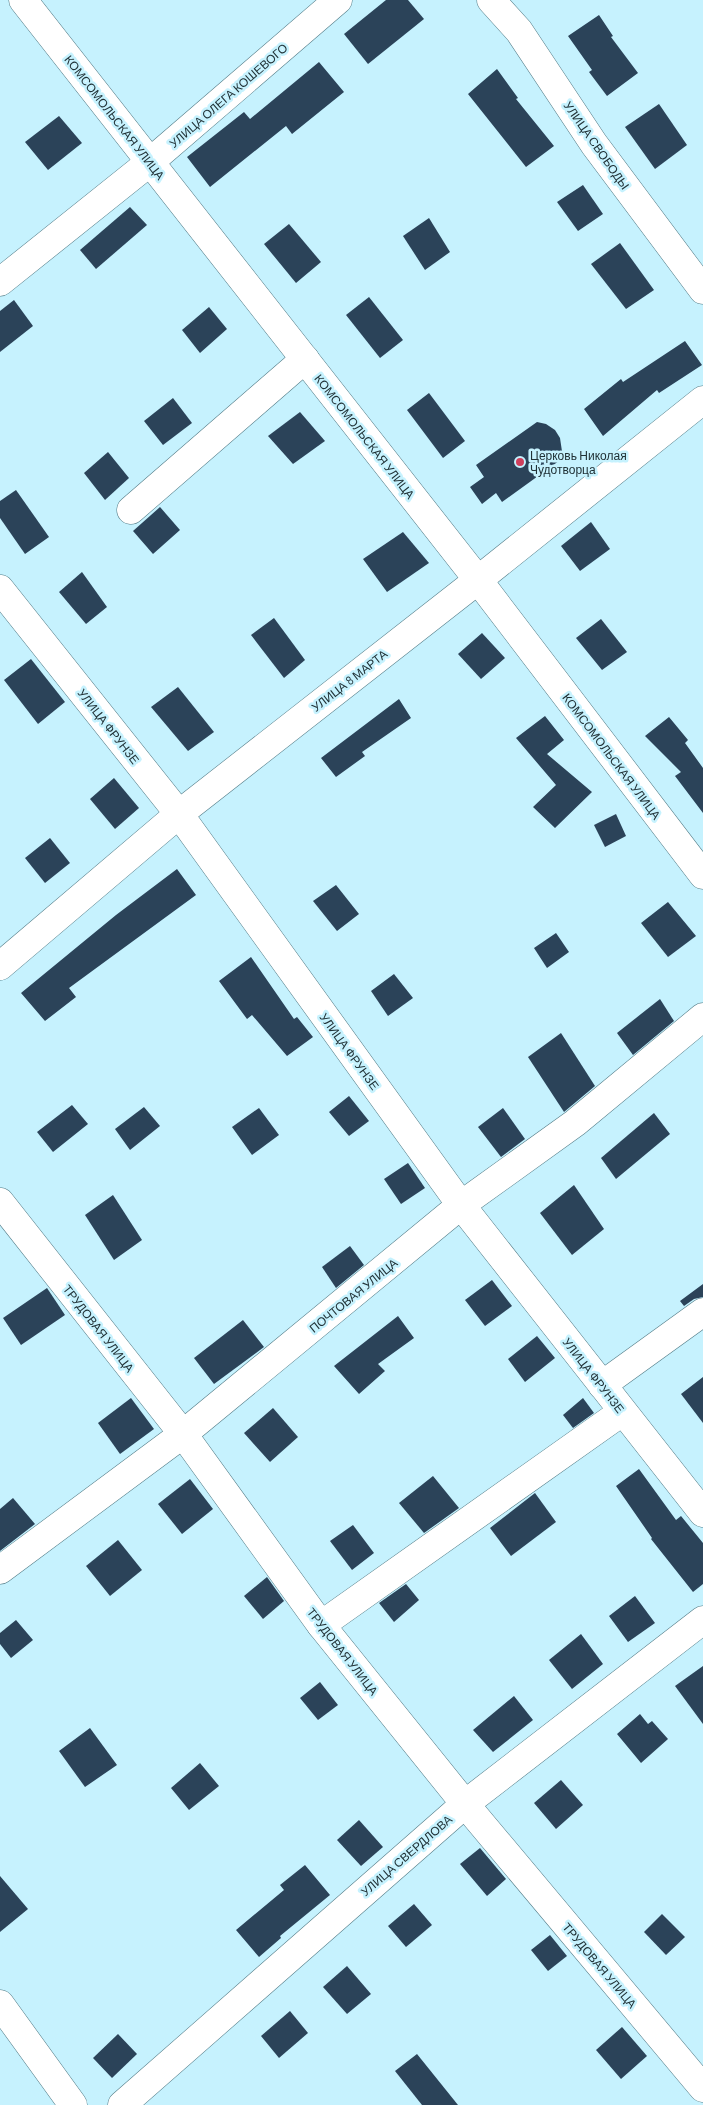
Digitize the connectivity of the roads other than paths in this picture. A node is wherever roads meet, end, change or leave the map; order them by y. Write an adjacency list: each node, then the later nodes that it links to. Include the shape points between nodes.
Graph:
1 (23, 0): 4 (street, КОМСОМОЛЬСКАЯ УЛИЦА)
2 (338, 0): 4 (street, УЛИЦА ОЛЕГА КОШЕВОГО)
3 (491, 0): 6 (street, УЛИЦА СВОБОДЫ, via 519,32 594,144)
4 (150, 162): 5 (street, УЛИЦА ОЛЕГА КОШЕВОГО); 7 (street, КОМСОМОЛЬСКАЯ УЛИЦА)
5 (0, 282)
6 (703, 290)
7 (305, 359): 9 (street); 10 (street, КОМСОМОЛЬСКАЯ УЛИЦА)
8 (703, 400): 10 (street, УЛИЦА 8 МАРТА)
9 (131, 510)
10 (478, 580): 12 (street, УЛИЦА 8 МАРТА); 13 (street, КОМСОМОЛЬСКАЯ УЛИЦА)
11 (0, 589): 12 (street, УЛИЦА ФРУНЗЕ)
12 (179, 814): 14 (street, УЛИЦА 8 МАРТА); 17 (street, УЛИЦА ФРУНЗЕ)
13 (703, 875)
14 (0, 966)
15 (703, 1017): 17 (street, ПОЧТОВАЯ УЛИЦА, via 575,1123)
16 (0, 1202): 21 (street, ТРУДОВАЯ УЛИЦА)
17 (461, 1205): 19 (street, УЛИЦА ФРУНЗЕ); 21 (street, ПОЧТОВАЯ УЛИЦА)
18 (703, 1312): 19 (street)
19 (602, 1385): 20 (street, УЛИЦА ФРУНЗЕ)
20 (622, 1412): 22 (street, УЛИЦА ФРУНЗЕ); 25 (street)
21 (183, 1434): 23 (street, ПОЧТОВАЯ УЛИЦА); 25 (street, ТРУДОВАЯ УЛИЦА)
22 (703, 1512)
23 (0, 1570)
24 (703, 1620): 26 (street, УЛИЦА СВЕРДЛОВА)
25 (321, 1625): 26 (street, ТРУДОВАЯ УЛИЦА)
26 (465, 1804): 28 (street, ТРУДОВАЯ УЛИЦА); 30 (street, УЛИЦА СВЕРДЛОВА)
27 (0, 2004): 29 (street)
28 (703, 2088)
29 (73, 2105)
30 (122, 2105)

